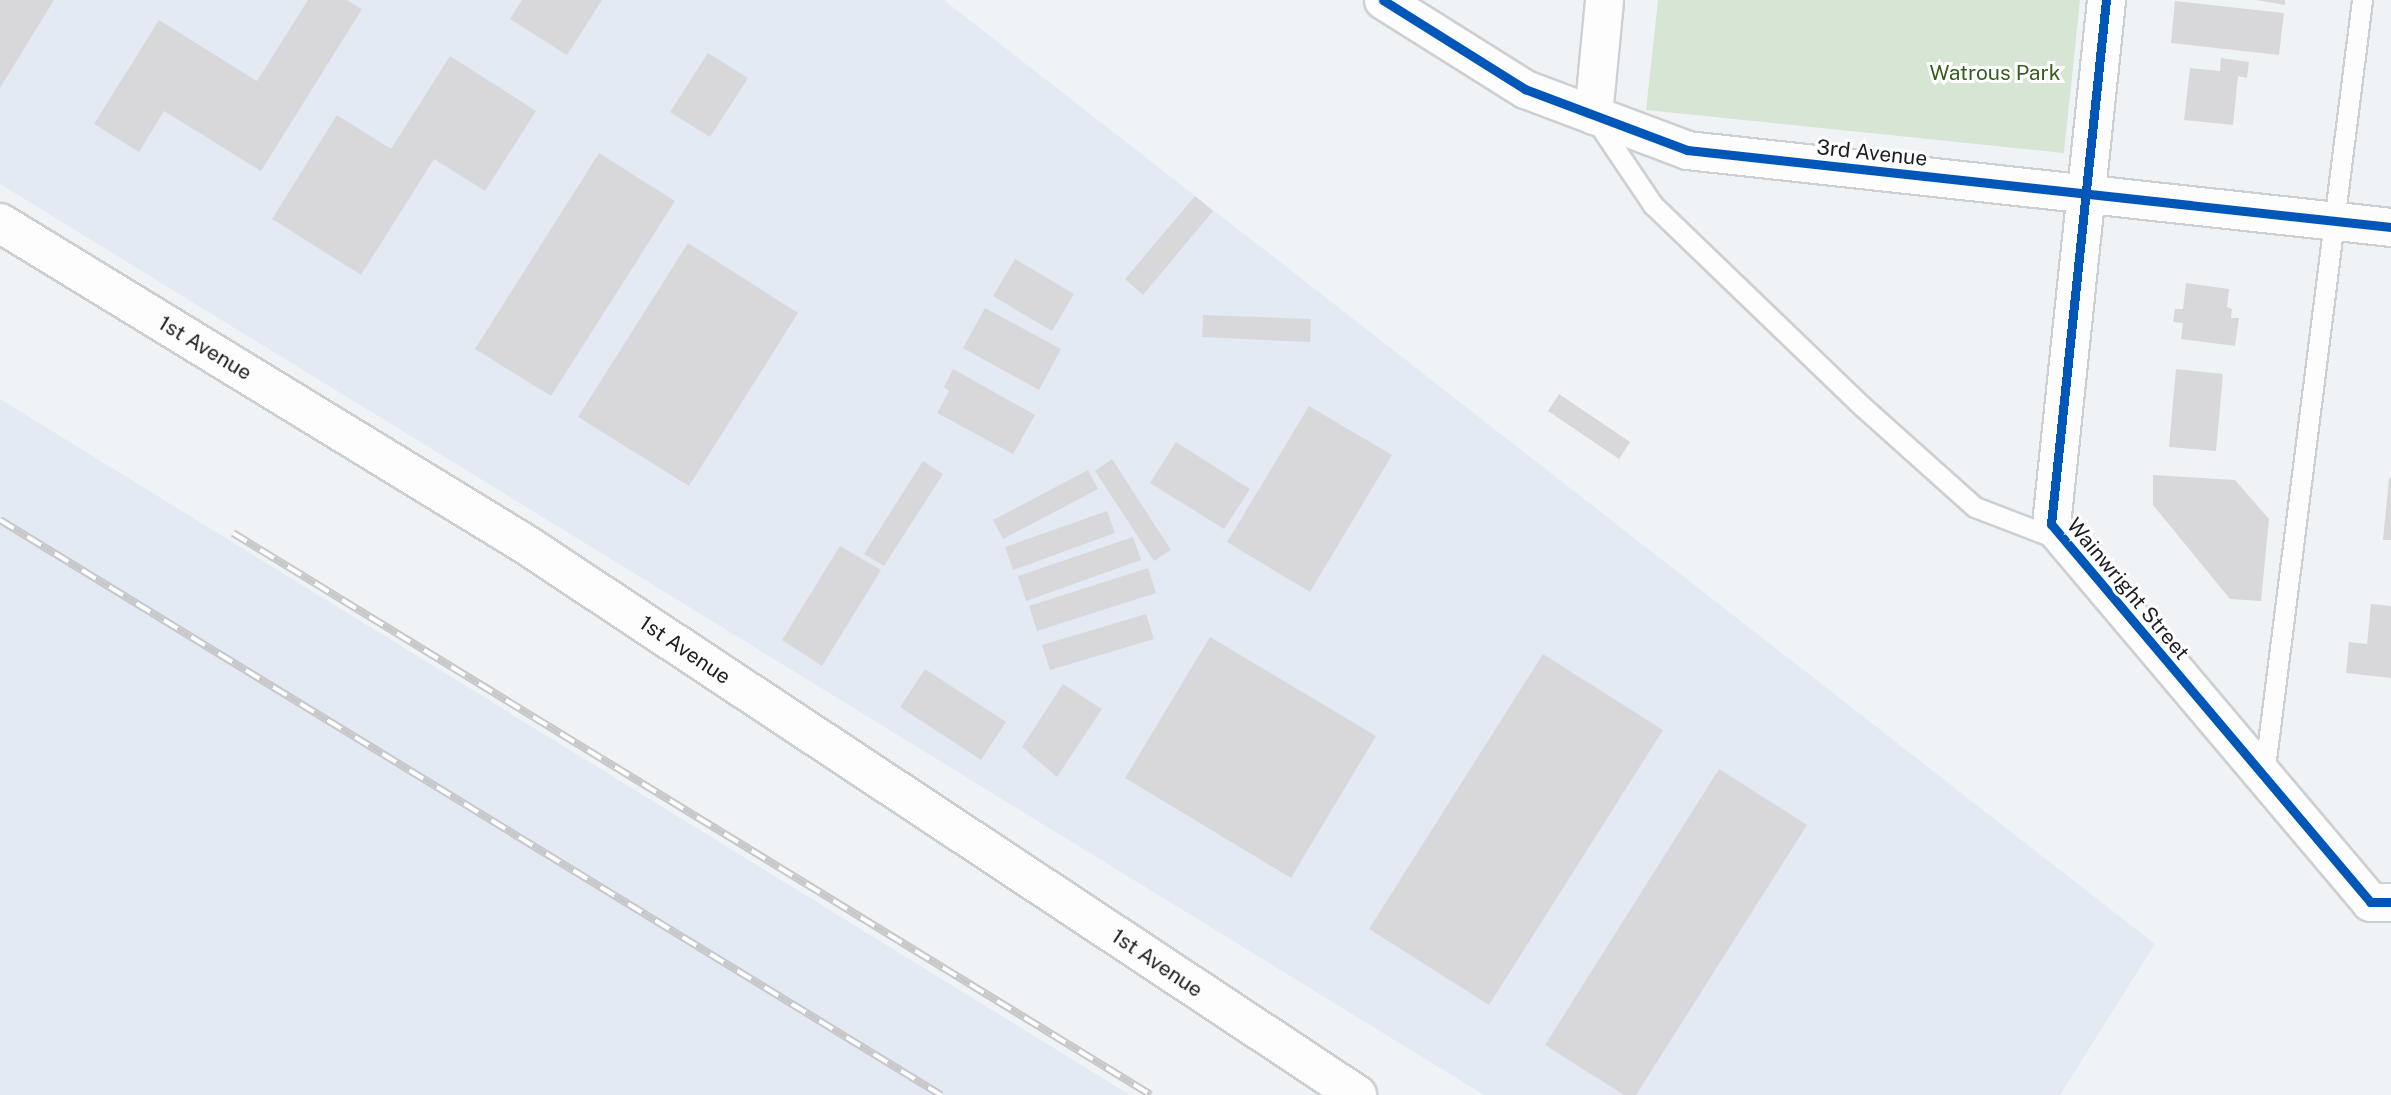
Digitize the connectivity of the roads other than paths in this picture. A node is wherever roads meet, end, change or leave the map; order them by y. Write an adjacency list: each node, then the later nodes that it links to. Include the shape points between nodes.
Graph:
1 (1383, 0): 5 (street, 3rd Avenue, via 1525,89)
2 (1604, 0): 5 (street)
3 (2106, 0): 6 (street, Wainwright Street)
4 (2362, 0): 7 (lane)
5 (1593, 115): 6 (street, 3rd Avenue, via 1687,150); 10 (lane, via 1653,205 1873,416 1975,508)
6 (2085, 195): 7 (street, 3rd Avenue); 10 (street, Wainwright Street, via 2051,524)
7 (2337, 222): 9 (street, 3rd Avenue); 11 (lane)
8 (0, 223): 13 (main road, 1st Avenue, via 525,544)
9 (2391, 227)
10 (2064, 541): 11 (street, Wainwright Street)
11 (2264, 776): 12 (street, Wainwright Street, via 2370,902)
12 (2391, 902)
13 (1357, 1095)

